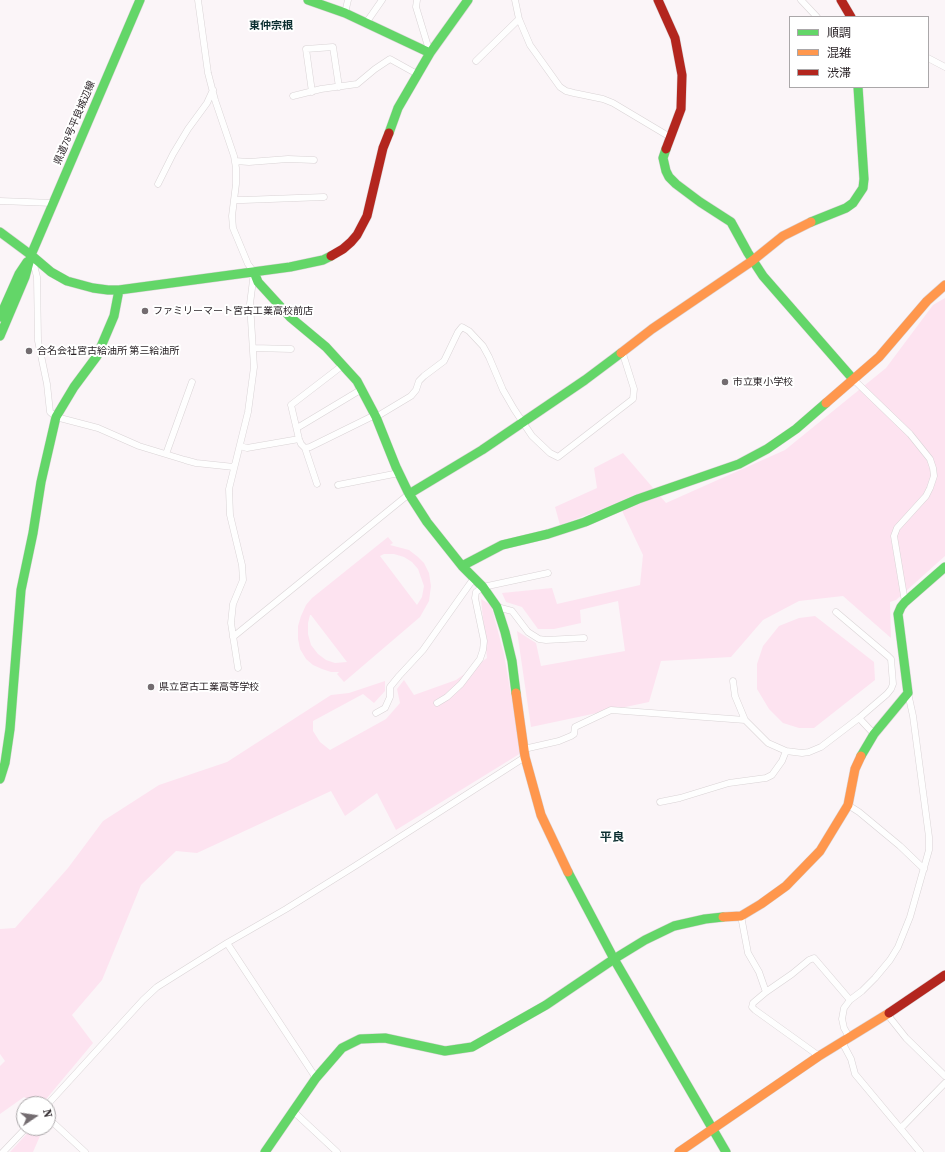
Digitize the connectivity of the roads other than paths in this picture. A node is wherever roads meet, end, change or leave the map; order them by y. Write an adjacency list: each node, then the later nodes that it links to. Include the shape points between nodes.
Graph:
1 (140, 0): 34 (street, 県道78号平良城辺線)
2 (198, 0): 24 (street, via 206,61)
3 (308, 0): 12 (street)
4 (348, 0): 12 (street)
5 (382, 0): 16 (street)
6 (417, 0): 17 (street, via 416,7)
7 (468, 0): 17 (street)
8 (515, 0): 15 (street)
9 (658, 0): 27 (street, via 675,38 682,75 681,109)
10 (801, 0): 13 (street)
11 (841, 0): 14 (street)
12 (345, 13): 16 (street)
13 (816, 16)
14 (850, 16)
15 (519, 19): 19 (street); 27 (street, via 530,45 560,87 566,91 613,103)
16 (366, 23): 17 (street)
17 (430, 53): 21 (street)
18 (929, 59): 20 (street)
19 (476, 61)
20 (945, 67)
21 (418, 74): 22 (street, via 390,60 357,84); 38 (street, via 390,126 367,216 357,235 343,249 323,260)
22 (339, 86): 25 (street); 25 (street, via 333,47 306,50)
23 (858, 88): 37 (street, via 864,163 863,188 854,202 846,208 783,236)
24 (213, 90): 29 (street); 30 (street, via 173,154)
25 (312, 92): 26 (street)
26 (293, 96)
27 (670, 137): 37 (street, via 663,158 669,177 700,202 731,222)
28 (314, 160): 29 (street)
29 (235, 161): 33 (street)
30 (158, 184)
31 (324, 197): 33 (street)
32 (0, 200): 34 (street)
33 (234, 200): 38 (street, via 233,228)
34 (53, 203): 36 (street, 県道78号平良城辺線)
35 (0, 232): 36 (street)
36 (31, 255): 40 (street, via 51,272 67,281 93,288); 41 (street, 県道78号平良城辺線, via 18,274); 42 (street, 県道78号平良城辺線, via 26,277); 51 (street, via 37,277 38,342 50,412)
37 (752, 260): 45 (street); 47 (street, via 778,294)
38 (254, 272): 40 (street); 43 (street, via 250,304); 46 (street, via 258,282 290,317)
39 (945, 285): 47 (street, via 927,301 880,356)
40 (119, 290): 51 (street, via 114,316 97,356 60,408)
41 (0, 317)
42 (0, 336)
43 (254, 348): 44 (street); 55 (street, via 250,397)
44 (291, 349)
45 (622, 351): 52 (street, via 585,380); 52 (street, via 634,389 634,399 558,457 541,445)
46 (344, 365): 49 (street); 53 (street, via 291,405)
47 (853, 379): 63 (street, via 796,429 754,457 638,499 586,522 502,545); 68 (street, via 910,434 930,459 933,468 934,476 926,496 897,528 894,536)
48 (192, 382): 57 (street)
49 (362, 389): 50 (street); 53 (street)
50 (376, 416): 52 (street, via 411,396 424,376 444,361 462,327 475,335 483,346 503,390); 56 (street, via 310,448); 59 (street)
51 (56, 418): 57 (street, via 98,428 139,446); 85 (street, via 21,590 10,729)
52 (522, 422): 62 (street, via 482,450)
53 (297, 428): 54 (street)
54 (299, 439): 55 (street, via 247,448); 56 (street)
55 (240, 446): 58 (street)
56 (305, 448): 60 (street)
57 (166, 454): 58 (street, via 196,463)
58 (234, 467): 71 (street, via 229,489 230,515 243,580 233,604)
59 (399, 473): 61 (street); 62 (street)
60 (317, 484)
61 (338, 485)
62 (409, 494): 63 (street, via 426,522); 71 (street)
63 (462, 566): 66 (street)
64 (945, 567): 68 (street)
65 (548, 573): 67 (street)
66 (474, 578): 67 (street); 79 (street, via 424,650 390,687 390,697 385,708)
67 (483, 587): 69 (street); 78 (street, via 476,592 475,598 484,641 480,659 461,684)
68 (905, 602): 75 (street, via 898,614)
69 (497, 607): 72 (street, via 512,611 528,632 539,639); 84 (street, via 512,661)
70 (836, 612): 74 (street, via 891,659)
71 (233, 637): 73 (street)
72 (584, 638)
73 (238, 668)
74 (892, 674): 75 (street); 80 (street, via 891,689)
75 (906, 674): 77 (street)
76 (733, 681): 81 (street, via 735,696)
77 (908, 693): 82 (street); 88 (street, via 929,837 929,850)
78 (437, 703)
79 (376, 713)
80 (859, 718): 82 (street); 83 (street, via 815,750 802,753)
81 (745, 720): 83 (street, via 768,743); 84 (street, via 611,710 575,726 574,734 571,736)
82 (874, 734): 87 (street, via 855,769)
83 (786, 751): 86 (street, via 772,775 766,778 728,783)
84 (525, 753): 90 (street, via 299,901); 91 (street, via 541,815 558,853)
85 (0, 779)
86 (660, 802)
87 (848, 805): 88 (street, via 900,846); 89 (street, via 820,851 801,871 786,886)
88 (924, 869): 94 (street, via 898,947 875,978)
89 (741, 916): 91 (street, via 705,918 674,926); 93 (street, via 748,953 759,972)
90 (227, 943): 99 (street); 101 (street, via 150,993)
91 (614, 959): 99 (street, via 546,1005 472,1047 445,1051 384,1038 360,1040 342,1048); 105 (street)
92 (945, 975): 95 (street)
93 (766, 992): 94 (street, via 814,958); 97 (street, via 752,1007)
94 (850, 1000): 96 (street, via 844,1008 842,1019)
95 (887, 1014): 96 (street); 98 (street, via 906,1038)
96 (846, 1040): 97 (street); 104 (street, via 855,1074)
97 (819, 1056): 105 (street)
98 (945, 1076)
99 (316, 1078): 102 (street)
100 (945, 1083): 104 (street)
101 (55, 1096)
102 (293, 1111): 109 (street); 110 (street)
103 (56, 1125): 108 (street)
104 (900, 1128): 113 (street)
105 (713, 1130): 111 (street); 112 (street)
106 (18, 1136): 107 (street)
107 (3, 1152)
108 (85, 1152)
109 (265, 1152)
110 (337, 1152)
111 (679, 1152)
112 (726, 1152)
113 (920, 1152)

